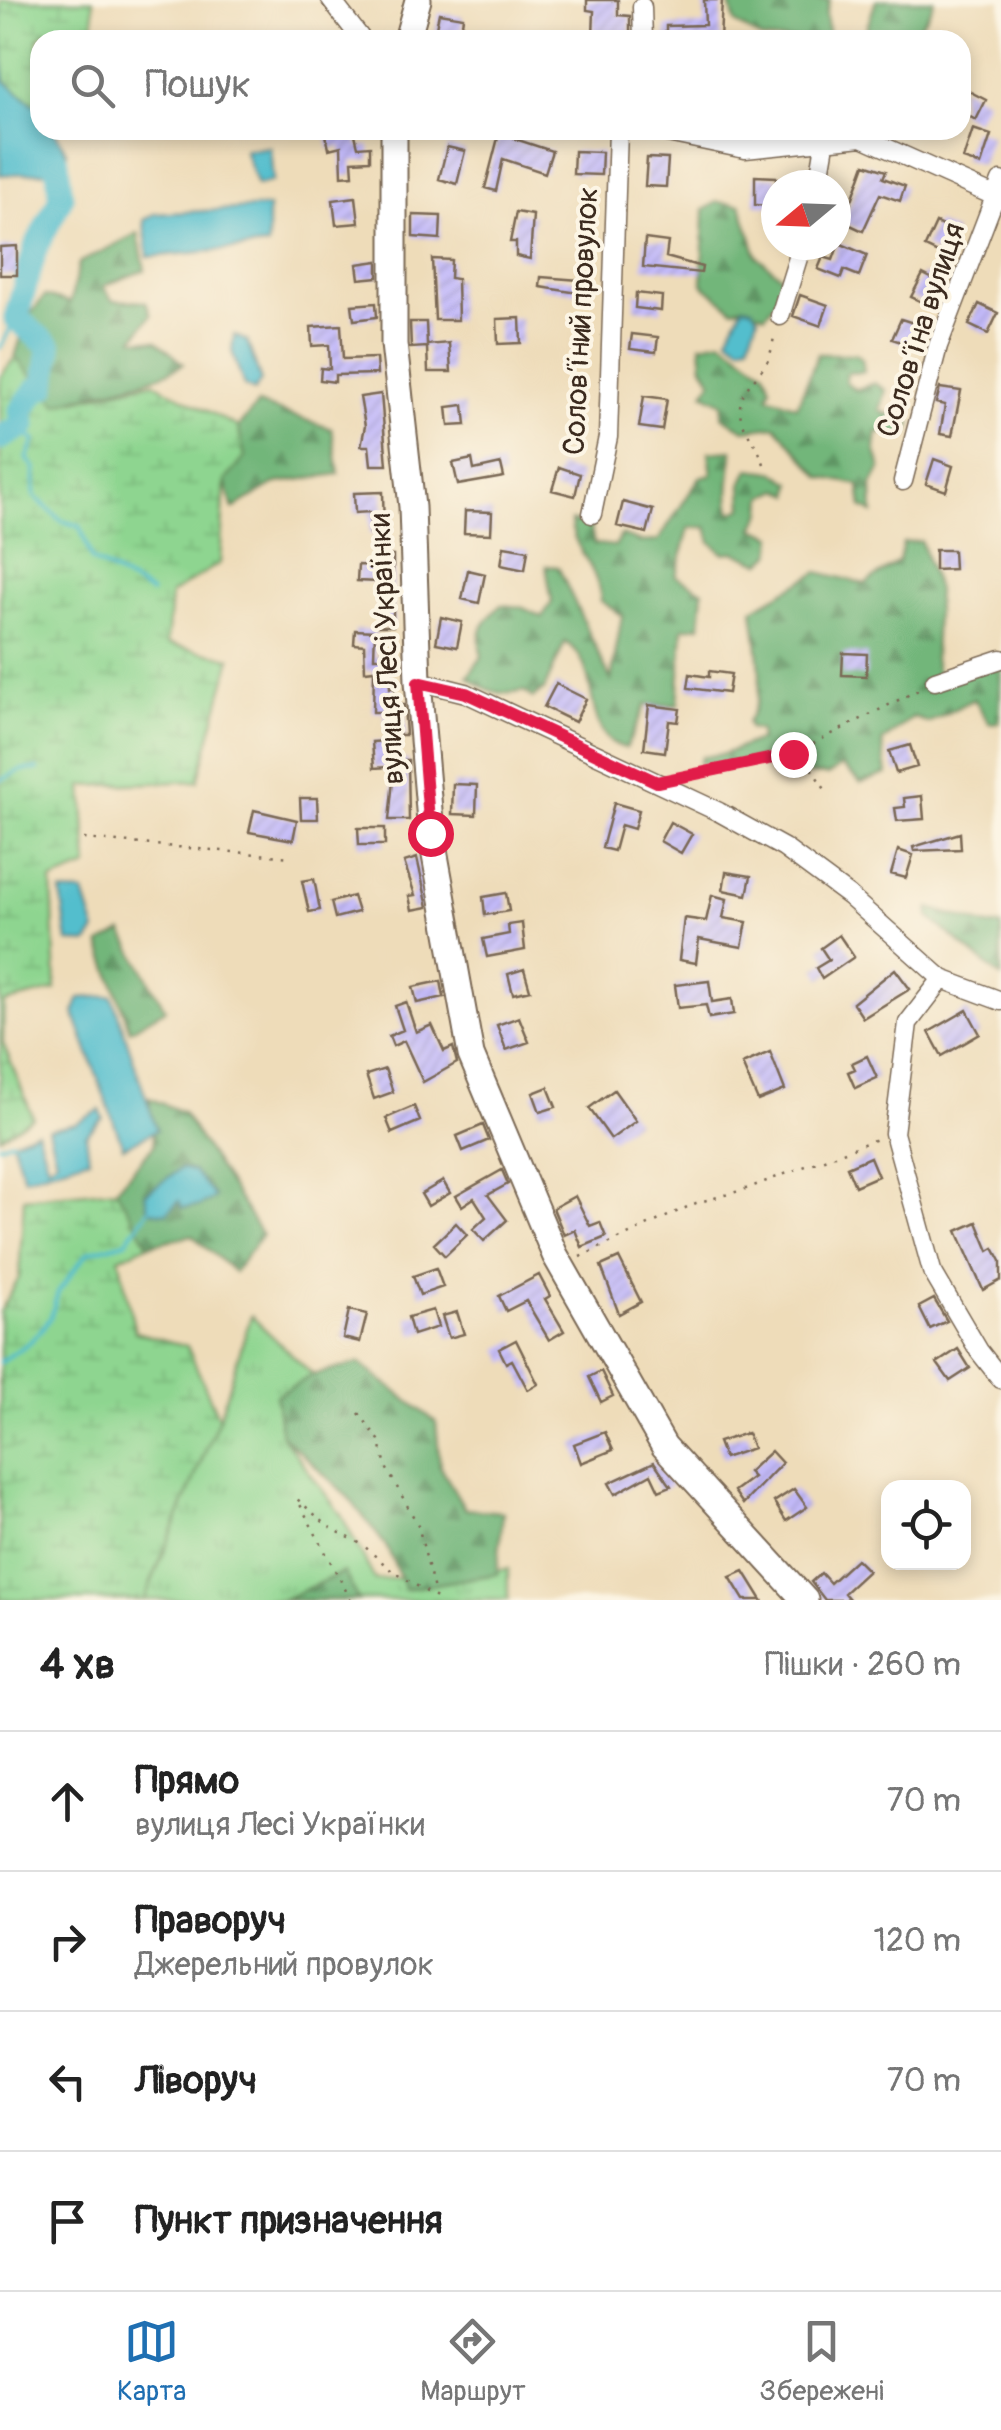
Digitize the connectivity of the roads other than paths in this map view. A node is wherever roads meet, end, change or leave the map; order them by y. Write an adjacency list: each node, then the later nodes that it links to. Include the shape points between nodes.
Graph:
1 (332, 0): 4 (street)
2 (418, 0): 5 (street)
3 (642, 8): 6 (street)
4 (354, 30)
5 (410, 30)
6 (642, 30)
7 (394, 140): 21 (street, вулиця Лесі Українки, via 394,344 412,506)
8 (618, 140): 18 (street, Соловʼїний провулок, via 608,437)
9 (701, 140): 12 (street, Соловʼїна вулиця, via 745,149)
10 (846, 140): 12 (street, Соловʼїна вулиця)
11 (869, 140): 14 (street, Соловʼїна вулиця)
12 (825, 144): 13 (street)
13 (821, 170)
14 (998, 192): 17 (street, Соловʼїна вулиця, via 938,346)
15 (797, 260): 16 (street)
16 (780, 316)
17 (904, 481)
18 (592, 514)
19 (1001, 659): 20 (street)
20 (935, 681)
21 (418, 682): 22 (street, via 466,693 784,848); 25 (street, вулиця Лесі Українки, via 430,833 471,1055 560,1265 664,1446)
22 (942, 978): 23 (street); 24 (street, via 908,1023 894,1133 932,1271)
23 (1001, 1002)
24 (1001, 1378)
25 (805, 1600)

